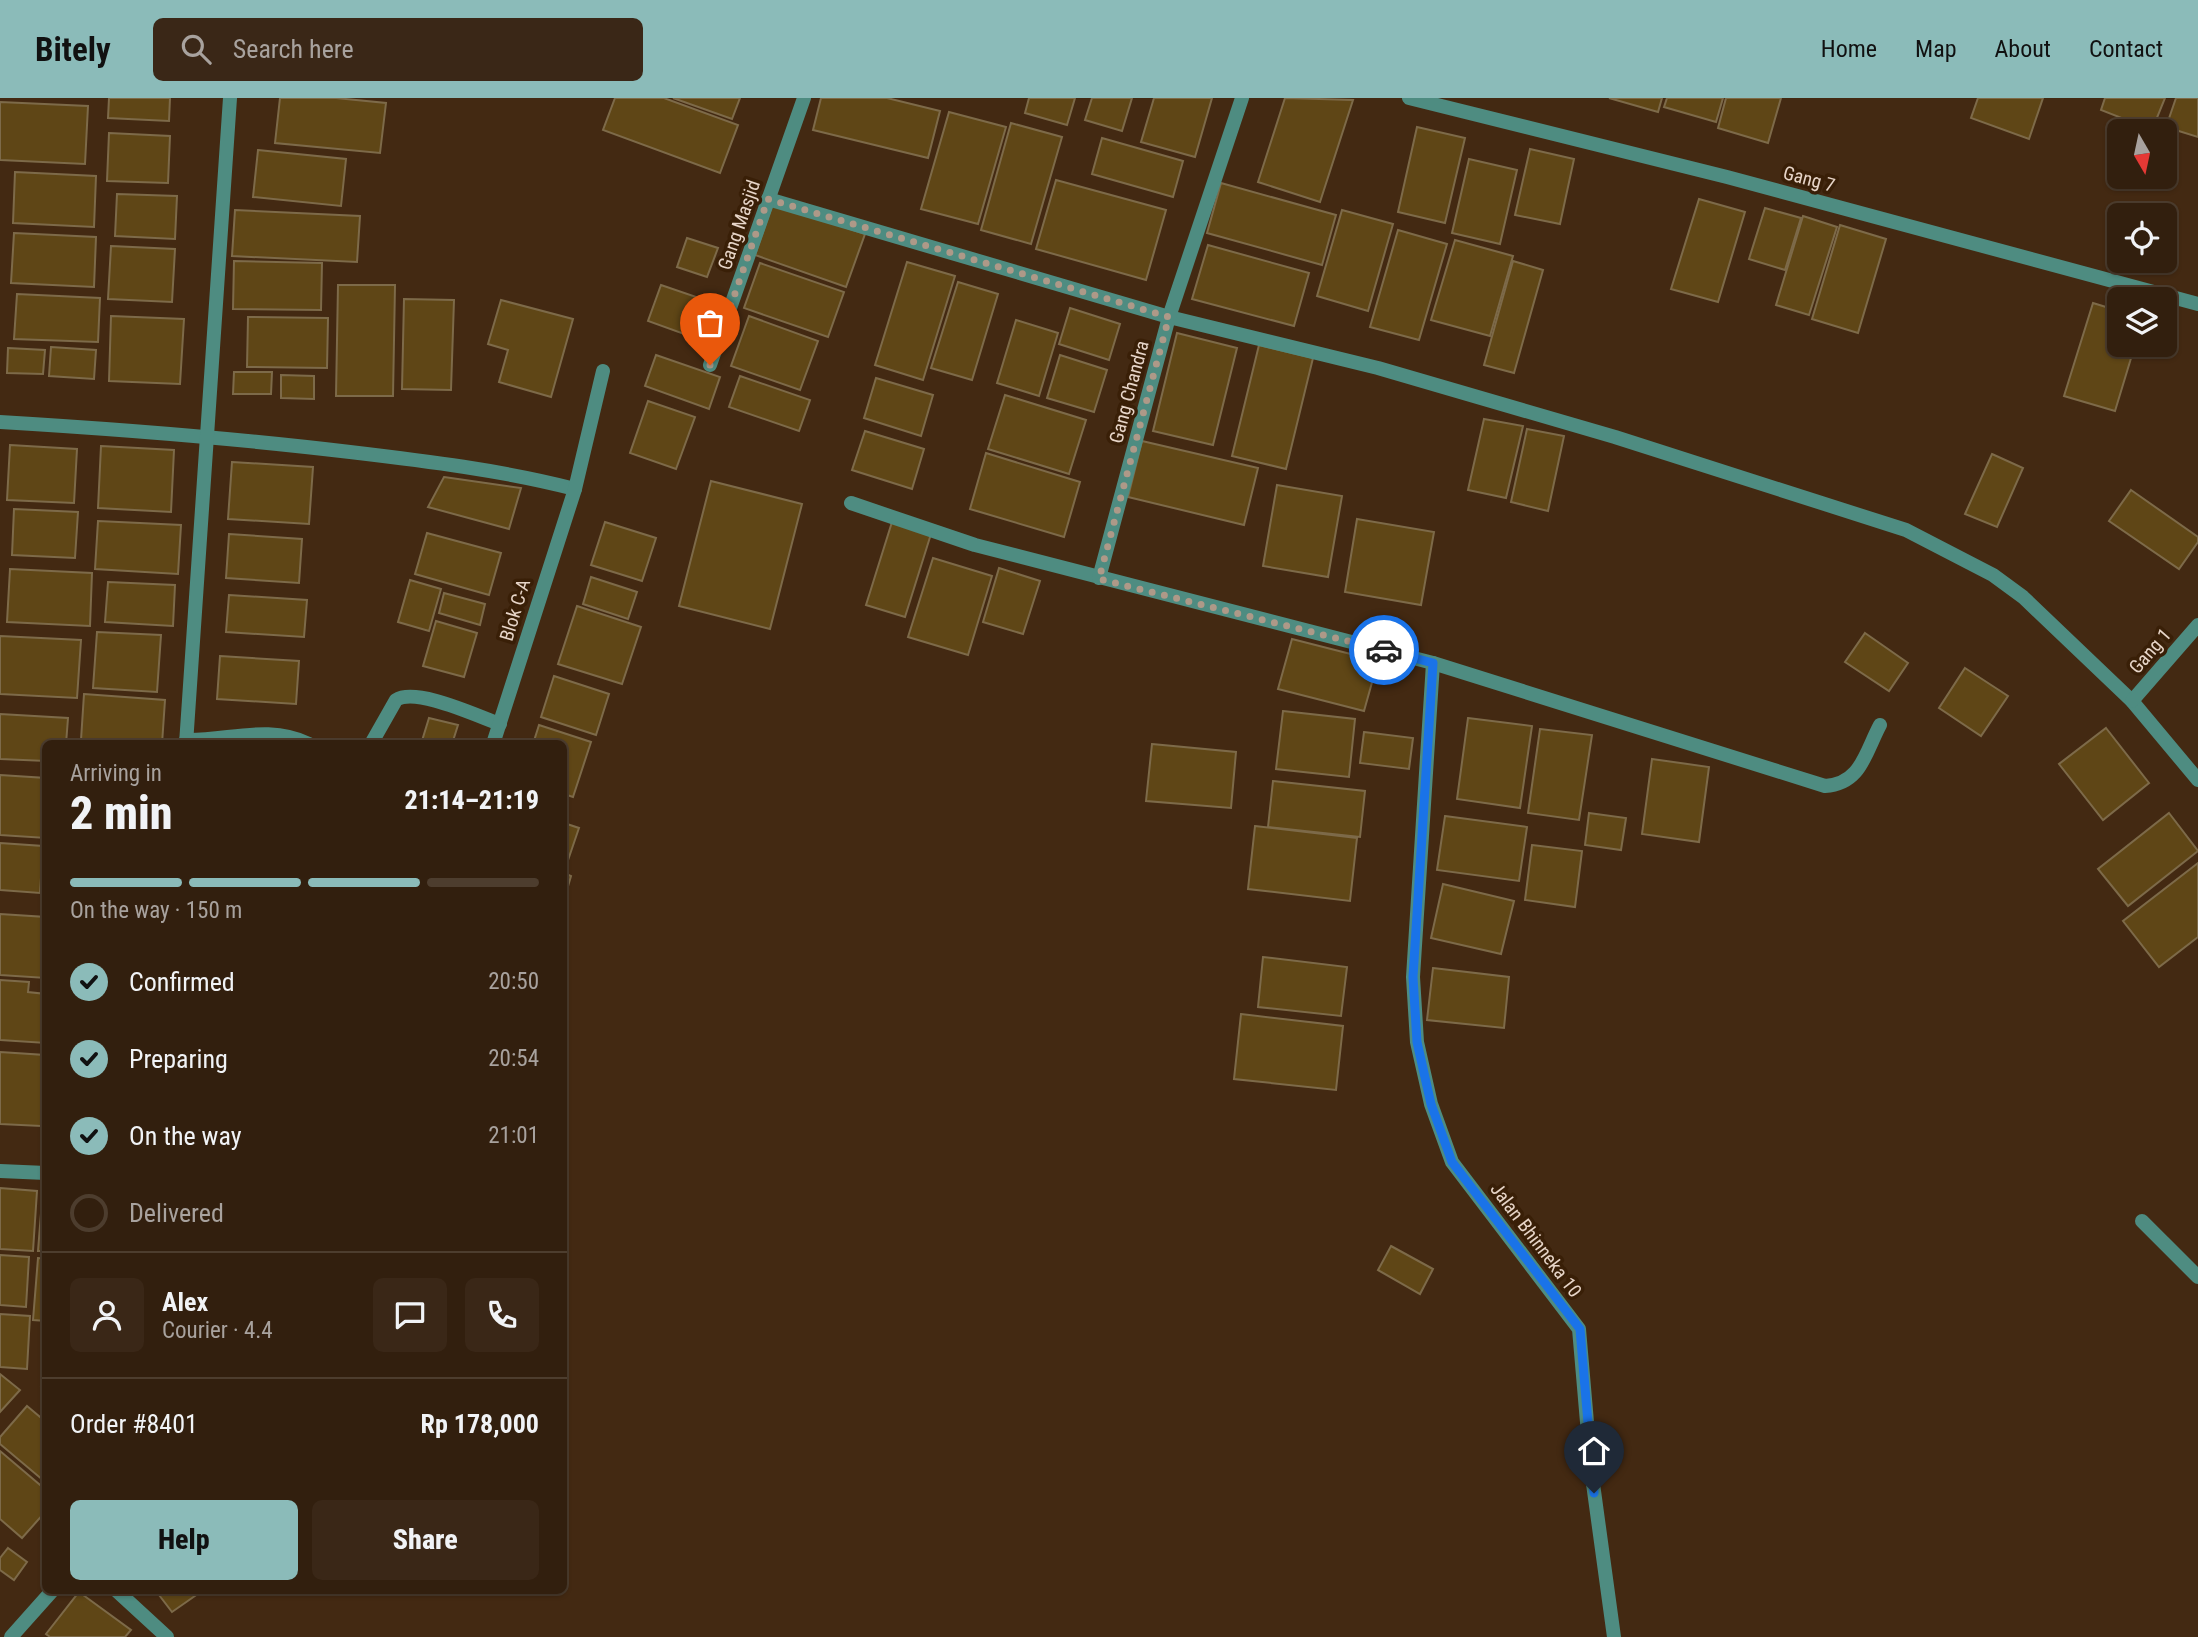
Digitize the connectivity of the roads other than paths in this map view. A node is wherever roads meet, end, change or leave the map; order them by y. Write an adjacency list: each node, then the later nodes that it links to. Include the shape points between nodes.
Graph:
1 (230, 98): 11 (street)
2 (804, 98): 5 (street, Gang Masjid)
3 (1242, 98): 7 (street, Gang Chandra)
4 (1409, 98): 6 (street, Gang 7, via 1727,177)
5 (768, 199): 7 (street); 8 (street, Gang Masjid)
6 (2198, 304)
7 (1169, 317): 14 (street, Gang Chandra); 17 (street, via 1366,365 1588,429 1906,530 1993,575 2023,597)
8 (710, 365)
9 (603, 371): 12 (street, Blok C-A)
10 (0, 422): 11 (street)
11 (208, 435): 12 (street, via 453,464); 20 (street)
12 (575, 489): 18 (street, Blok C-A)
13 (851, 503): 14 (street, via 975,545)
14 (1099, 579): 16 (street)
15 (2198, 625): 17 (street, Gang 1)
16 (1433, 663): 19 (street, via 1825,786 1838,786 1853,778); 34 (street, Jalan Bhinneka 10, via 1413,977 1417,1042 1431,1104 1452,1162 1580,1329 1591,1469)
17 (2132, 701): 25 (street)
18 (500, 724): 23 (street, via 428,699 401,696); 24 (street, Blok C-A)
19 (1880, 725)
20 (186, 740)
21 (201, 740): 22 (street, via 278,733)
22 (298, 740)
23 (373, 740)
24 (495, 740)
25 (2198, 780)
26 (0, 1171): 27 (street)
27 (42, 1173)
28 (2142, 1221): 29 (street)
29 (2198, 1277)
30 (48, 1594): 32 (street)
31 (120, 1594): 33 (street)
32 (10, 1637)
33 (167, 1637)
34 (1614, 1637)

